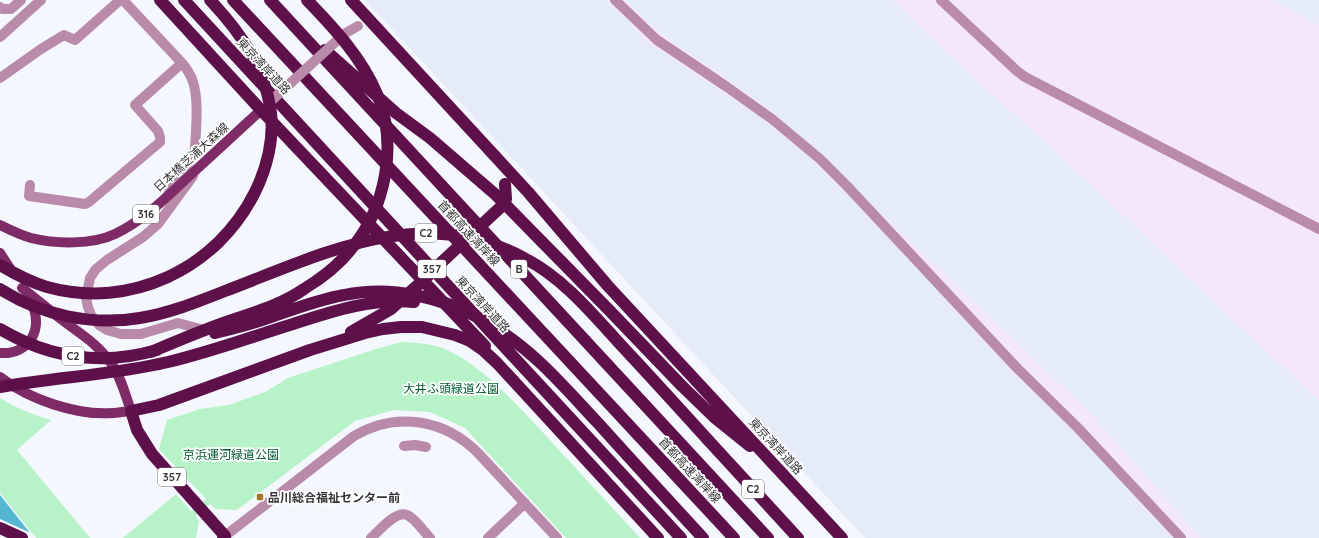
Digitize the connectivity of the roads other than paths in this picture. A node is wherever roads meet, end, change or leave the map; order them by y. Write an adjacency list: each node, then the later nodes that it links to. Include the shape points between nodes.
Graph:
1 (21, 0): 14 (street, via 11,9)
2 (41, 0): 16 (street)
3 (120, 0): 19 (street, via 75,40 64,35)
4 (123, 0): 17 (street)
5 (160, 0): 20 (highway, 357)
6 (184, 0): 53 (highway, 東京湾岸道路 / 357)
7 (210, 0): 27 (highway, bridge, via 231,23 250,51 264,83 271,114 269,150 265,167 259,184 241,216 201,258 168,277 134,289 100,293 65,291 28,280)
8 (233, 0): 55 (highway, 首都高速湾岸線 / B)
9 (270, 0): 43 (highway, via 396,113 430,138 496,195 697,402); 56 (highway, 首都高速湾岸線 / B)
10 (307, 0): 33 (highway, C2, bridge, via 351,50 377,95 387,145 382,190 362,236 328,272 289,298)
11 (351, 0): 15 (highway, 東京湾岸道路)
12 (615, 0): 59 (street, via 657,40 750,102 820,159)
13 (941, 0): 25 (street, via 1025,77)
14 (0, 7)
15 (377, 29): 18 (highway, 東京湾岸道路); 20 (street, bridge, via 364,25 344,34)
16 (0, 37)
17 (182, 63): 22 (street, via 135,105 158,131 160,142 89,202 85,204 29,196); 23 (street, via 194,83 195,148 194,156)
18 (408, 63): 28 (highway, bridge, via 438,107 502,177 505,184 504,204); 43 (highway, 東京湾岸道路, via 528,192 608,286)
19 (0, 78)
20 (261, 110): 21 (main road, 日本橋芝浦大森線 / 316); 28 (highway, 357)
21 (200, 167): 23 (main road, 日本橋芝浦大森線 / 316); 33 (street, bridge, via 158,224 96,269 87,286 86,298 91,315 99,325 121,334 141,334 178,322)
22 (30, 185)
23 (167, 197): 24 (main road, 日本橋芝浦大森線 / 316, via 127,228 98,239 80,242 46,241 30,238)
24 (0, 225)
25 (1319, 229)
26 (0, 253): 29 (main road)
27 (0, 265)
28 (426, 277): 34 (highway, via 390,309 352,332); 37 (highway, 357)
29 (22, 288): 36 (main road, via 36,317 33,337 18,351); 40 (main road, via 100,349 120,379)
30 (0, 289): 57 (highway, C2, bridge, via 19,300 58,314 98,320 119,320 184,307 332,251 370,240 404,234 431,233 470,237 500,246 542,268 588,309)
31 (485, 321): 35 (highway, C2, bridge, via 460,308 428,298 396,292 363,292 329,298); 39 (highway, bridge, via 425,304 394,301 364,304 168,362); 54 (highway, via 538,360)
32 (0, 329): 35 (highway, C2, bridge, via 42,349 77,357 113,358)
33 (204, 330): 35 (highway, C2, bridge)
34 (310, 350): 37 (highway, 357, via 365,333 401,327 422,327 455,335 470,342); 40 (highway, 357, via 159,404)
35 (151, 352)
36 (0, 353)
37 (497, 363): 52 (highway, 357)
38 (0, 378): 40 (main road, via 24,392 66,407 93,413)
39 (0, 387)
40 (131, 411): 46 (highway, 357, via 137,430 152,454)
41 (404, 446): 42 (street)
42 (426, 447)
43 (773, 464): 58 (highway, 東京湾岸道路)
44 (525, 503): 46 (street, via 473,448 453,433 423,423 395,422 369,428 348,440); 50 (street, via 501,519); 51 (street)
45 (0, 528): 47 (highway)
46 (225, 537)
47 (22, 538)
48 (371, 538): 49 (street, via 393,518 402,514 412,518)
49 (430, 538)
50 (488, 538)
51 (557, 538)
52 (658, 538)
53 (681, 538)
54 (703, 538)
55 (734, 538)
56 (768, 538)
57 (798, 538)
58 (842, 538)
59 (1181, 538)

